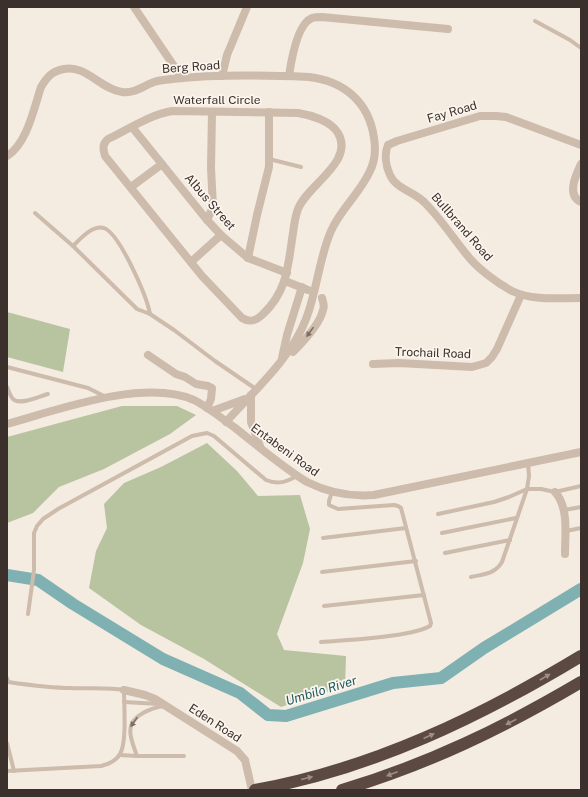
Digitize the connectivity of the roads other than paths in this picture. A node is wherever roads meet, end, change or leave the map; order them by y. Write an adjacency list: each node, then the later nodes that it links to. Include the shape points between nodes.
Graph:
1 (134, 7): 8 (street)
2 (247, 7): 6 (street)
3 (535, 21): 5 (lane)
4 (448, 29): 7 (street, via 313,18 303,26 292,56)
5 (581, 48)
6 (222, 76): 7 (street, Berg Road); 8 (street, Berg Road)
7 (289, 76): 33 (street, Berg Road, via 322,78 346,90 366,111 371,122 375,145 370,172 330,232 306,320)
8 (182, 78): 14 (street, Berg Road, via 159,81 136,90 122,92 80,70 58,70 50,74 41,87 24,138)
9 (212, 112): 10 (street, Waterfall Circle); 11 (street, Waterfall Circle, via 161,113); 22 (street, via 213,207)
10 (270, 112): 15 (street); 27 (street, Waterfall Circle, via 298,113 317,119 336,130 341,144 336,163 307,194 298,209)
11 (132, 127): 16 (street, Albus Street); 19 (street, Waterfall Circle, via 108,138 103,146 105,156)
12 (397, 141): 13 (street, Fay Road, via 488,115 506,118); 28 (street, Bullbrand Road, via 388,145 386,155 390,175 394,181 425,202 478,268)
13 (581, 145)
14 (7, 156)
15 (269, 160): 18 (lane); 25 (street)
16 (162, 164): 19 (street); 22 (street, Albus Street)
17 (581, 164): 20 (street, via 574,180 573,191 574,196)
18 (301, 168)
19 (131, 187): 26 (street, Waterfall Circle)
20 (581, 202)
21 (35, 213): 24 (lane)
22 (207, 220): 23 (street, Albus Street)
23 (221, 235): 25 (street, Albus Street); 26 (street)
24 (73, 246): 31 (lane, via 136,309); 31 (lane, via 92,230 99,228 112,234 134,271 146,297)
25 (248, 258): 27 (street, Albus Street)
26 (191, 262): 27 (street, Waterfall Circle, via 247,322 258,319 266,312 278,296)
27 (286, 277): 33 (street, via 305,289 287,335)
28 (521, 295): 30 (street, Bullbrand Road, via 536,298); 34 (street, Trochail Road, via 497,349 486,363 472,367)
29 (322, 298): 33 (street, one-way to 33, via 323,310 318,321 295,350)
30 (581, 298)
31 (150, 314): 38 (lane, via 215,361)
32 (148, 355): 40 (street, via 176,374 196,384 212,388)
33 (282, 361): 38 (street)
34 (373, 364)
35 (7, 367): 39 (lane, via 88,388)
36 (7, 387): 37 (lane, via 14,401 18,402)
37 (48, 394)
38 (252, 394): 40 (street); 41 (street); 43 (street, via 251,422)
39 (108, 398): 40 (street, Entabeni Road, via 148,393 171,394 193,400); 42 (street, Entabeni Road)
40 (209, 410): 41 (street, Entabeni Road)
41 (226, 422): 43 (street, Entabeni Road)
42 (7, 424)
43 (260, 448): 46 (street, Entabeni Road)
44 (581, 452): 45 (street, Entabeni Road)
45 (528, 462): 48 (lane); 49 (street, Entabeni Road, via 374,495 357,496)
46 (298, 476): 49 (street, Entabeni Road, via 320,489); 68 (lane, via 285,482 266,480 214,436 207,433 192,436 43,519 34,533 34,570)
47 (581, 486): 50 (lane)
48 (527, 489): 50 (lane); 53 (lane, via 494,502); 54 (lane)
49 (332, 492): 55 (lane, via 330,505 338,509 398,506 401,508)
50 (555, 492): 52 (street)
51 (581, 507): 52 (lane)
52 (564, 510): 57 (street)
53 (438, 514)
54 (516, 518): 58 (lane); 60 (lane)
55 (406, 528): 59 (lane); 63 (lane)
56 (581, 528): 57 (lane)
57 (565, 531): 62 (street)
58 (442, 533)
59 (323, 538)
60 (510, 540): 61 (lane); 65 (lane, via 498,568)
61 (446, 553)
62 (564, 554)
63 (416, 561): 64 (lane); 66 (lane)
64 (322, 572)
65 (471, 577)
66 (424, 595): 67 (lane); 69 (lane, via 431,623 426,629 368,639)
67 (324, 606)
68 (28, 614)
69 (321, 642)
70 (581, 656): 82 (highway, one-way to 70, via 316,776 422,739 475,716)
71 (7, 681): 73 (lane, via 28,685)
72 (581, 682): 83 (highway, one-way to 83, via 474,740 420,764)
73 (124, 690): 74 (lane); 75 (street, Eden Road, via 145,695)
74 (124, 702): 75 (lane); 77 (lane, via 124,741)
75 (165, 705): 78 (lane, one-way to 78, via 148,710 134,719 130,737); 82 (street, Eden Road, via 243,756)
76 (7, 743): 81 (lane)
77 (120, 754): 78 (lane); 81 (lane, via 114,761 102,766)
78 (137, 756): 79 (lane)
79 (184, 756)
80 (7, 771): 81 (lane)
81 (14, 771)
82 (254, 790)
83 (342, 790)

